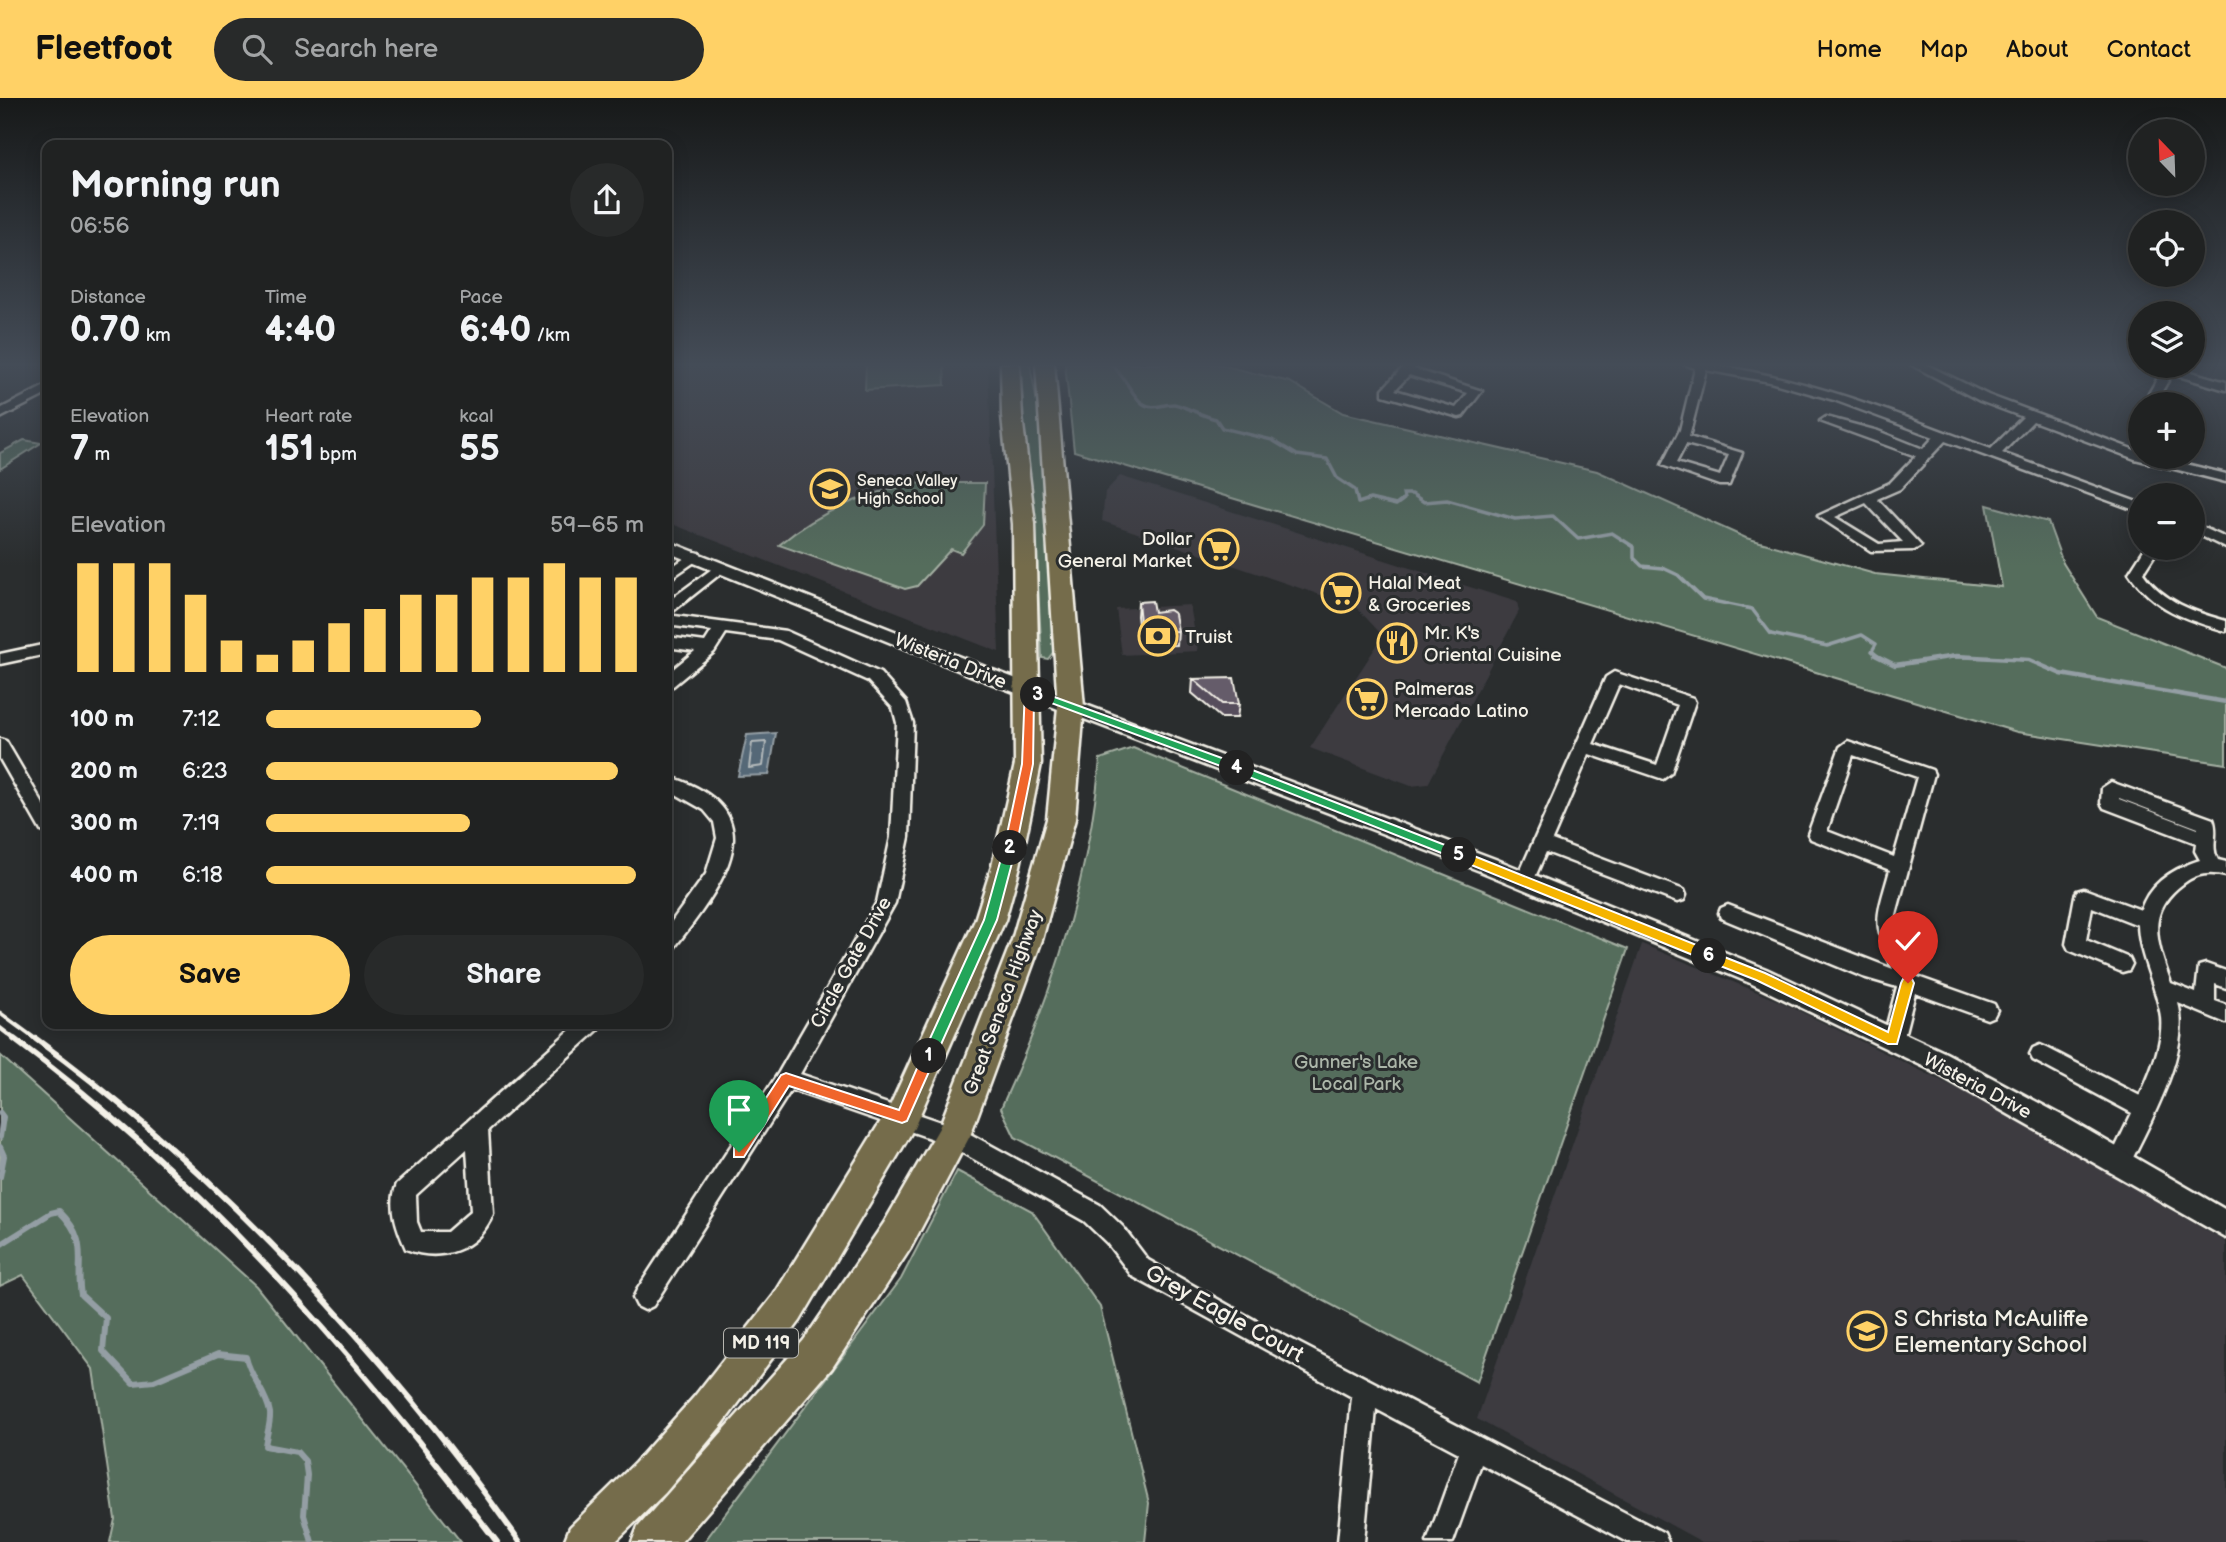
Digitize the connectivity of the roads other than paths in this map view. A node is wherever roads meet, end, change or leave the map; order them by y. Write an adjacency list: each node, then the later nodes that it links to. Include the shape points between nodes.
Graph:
1 (1014, 431): 33 (main road, Great Seneca Highway / MD 119, via 1024,524)
2 (1050, 431): 34 (main road, Great Seneca Highway / MD 119)
3 (1683, 431): 9 (street)
4 (1864, 431): 12 (street)
5 (1929, 431): 8 (street)
6 (2016, 431): 11 (street)
7 (2074, 431): 10 (street)
8 (1942, 436): 11 (street); 12 (street)
9 (1682, 439): 9 (street, via 1669,466 1724,482 1736,453)
10 (2128, 451)
11 (1994, 453): 16 (street)
12 (1924, 454): 15 (street, via 1895,486)
13 (2192, 469): 14 (street)
14 (2226, 478)
15 (1869, 498): 15 (street, via 1825,516 1876,548 1914,546)
16 (2128, 503)
17 (2205, 533): 18 (street)
18 (2226, 544)
19 (672, 548): 20 (street, Wisteria Drive)
20 (694, 556): 22 (street, Wisteria Drive); 23 (street)
21 (2144, 560): 26 (street, via 2136,573 2158,599 2181,612)
22 (720, 567): 24 (street); 33 (street, Wisteria Drive)
23 (672, 573)
24 (672, 604)
25 (672, 621): 27 (street, Circle Gate Drive)
26 (2226, 626)
27 (722, 627): 29 (street); 58 (street, Circle Gate Drive, via 781,635 874,677 900,706 905,723 901,836 886,903)
28 (672, 643): 29 (street)
29 (709, 648): 32 (street)
30 (42, 650): 31 (street)
31 (0, 659)
32 (672, 678)
33 (1028, 691): 34 (street, Wisteria Drive); 60 (main road, Great Seneca Highway / MD 119, via 1028,764 1006,866 990,920)
34 (1071, 707): 43 (street, Wisteria Drive); 62 (main road, Great Seneca Highway / MD 119, via 1061,819 1027,940)
35 (0, 745): 38 (street)
36 (1582, 746): 36 (street, via 1614,677 1687,702 1663,773); 40 (street)
37 (672, 785): 47 (street, via 711,806 721,822 724,841 722,862 712,882)
38 (42, 817)
39 (2205, 839): 39 (street, via 2110,803 2111,788 2207,824); 41 (street, via 2204,851)
40 (1541, 844): 43 (street); 44 (street)
41 (2219, 866): 46 (street, via 2188,871 2170,882 2152,899)
42 (1901, 867): 42 (street, via 1926,774 1848,747 1817,834); 50 (street, via 1887,926)
43 (1525, 881): 56 (street, Wisteria Drive, via 1760,977)
44 (1677, 895)
45 (1728, 913): 50 (street)
46 (2146, 920): 48 (street, via 2084,897 2076,944); 51 (street)
47 (672, 936)
48 (2122, 964)
49 (2226, 980): 52 (street, via 2206,972)
50 (1908, 983): 53 (street); 56 (street)
51 (2165, 989): 52 (street); 59 (street, via 2171,1027 2166,1054)
52 (2205, 1006): 54 (street)
53 (1987, 1010)
54 (2226, 1014)
55 (586, 1029): 61 (street)
56 (1893, 1040): 63 (street, Wisteria Drive)
57 (2040, 1054): 59 (street)
58 (786, 1079): 60 (street); 65 (street, Circle Gate Drive)
59 (2144, 1109): 63 (street)
60 (902, 1117): 62 (street); 68 (main road, Great Seneca Highway / MD 119, via 787,1308 667,1459)
61 (477, 1127): 61 (street, via 405,1191 406,1222 414,1241 435,1247 465,1237 482,1214)
62 (953, 1136): 66 (street, Grey Eagle Court, via 1092,1213 1140,1268); 69 (main road, Great Seneca Highway / MD 119, via 897,1236 818,1354)
63 (2120, 1161): 64 (street, Wisteria Drive)
64 (2226, 1225)
65 (645, 1298)
66 (1365, 1390): 67 (street, Grey Eagle Court); 70 (street)
67 (1474, 1447): 71 (street); 72 (street, Grey Eagle Court)
68 (585, 1542)
69 (653, 1542)
70 (1351, 1542)
71 (1440, 1542)
72 (1655, 1542)

